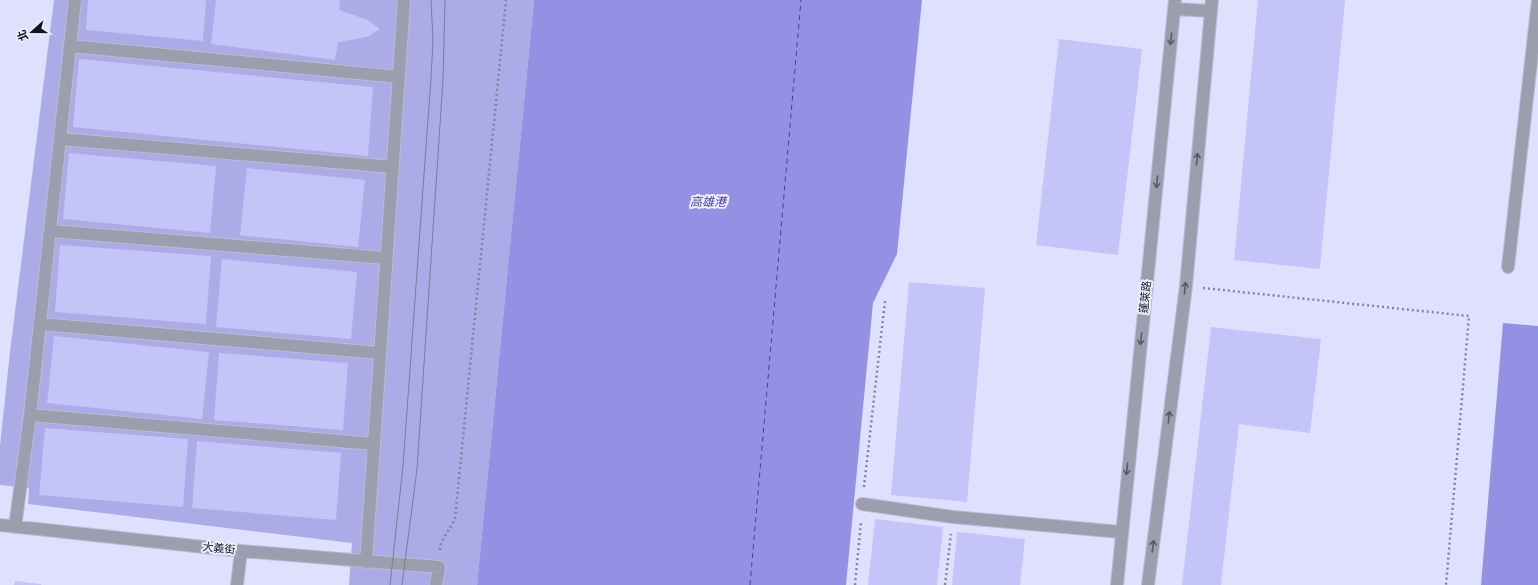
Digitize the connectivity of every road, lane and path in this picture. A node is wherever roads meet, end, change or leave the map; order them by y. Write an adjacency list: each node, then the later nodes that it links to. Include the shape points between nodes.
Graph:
1 (75, 0): 7 (street)
2 (404, 0): 8 (street)
3 (506, 0): 27 (path, via 455,519 441,543)
4 (1538, 0): 13 (street)
5 (1175, 4): 6 (street, 蓬萊路); 24 (street, 蓬萊路, one-way to 24)
6 (1211, 5): 14 (street, 蓬萊路, one-way to 6)
7 (70, 46): 8 (street); 9 (street)
8 (398, 76): 10 (street)
9 (60, 139): 10 (street); 11 (street)
10 (393, 167): 12 (street)
11 (50, 232): 12 (street); 16 (street)
12 (386, 258): 17 (street)
13 (1508, 267)
14 (1186, 286): 33 (street, 蓬萊路, one-way to 14); 34 (path, via 1469,316)
15 (885, 301): 20 (path)
16 (40, 324): 17 (street); 18 (street)
17 (380, 353): 19 (street)
18 (30, 415): 19 (street); 23 (street)
19 (374, 444): 26 (street)
20 (862, 504): 21 (street); 30 (path)
21 (953, 517): 24 (street); 31 (path)
22 (0, 527): 23 (street, 大義街)
23 (15, 527): 25 (street, 大義街)
24 (1121, 532): 32 (street, 蓬萊路)
25 (241, 551): 26 (street, 大義街); 28 (street)
26 (366, 562): 27 (street, 大義街)
27 (439, 567): 29 (street)
28 (237, 585)
29 (436, 585)
30 (855, 585)
31 (945, 585)
32 (1117, 585)
33 (1148, 585)
34 (1446, 585)

